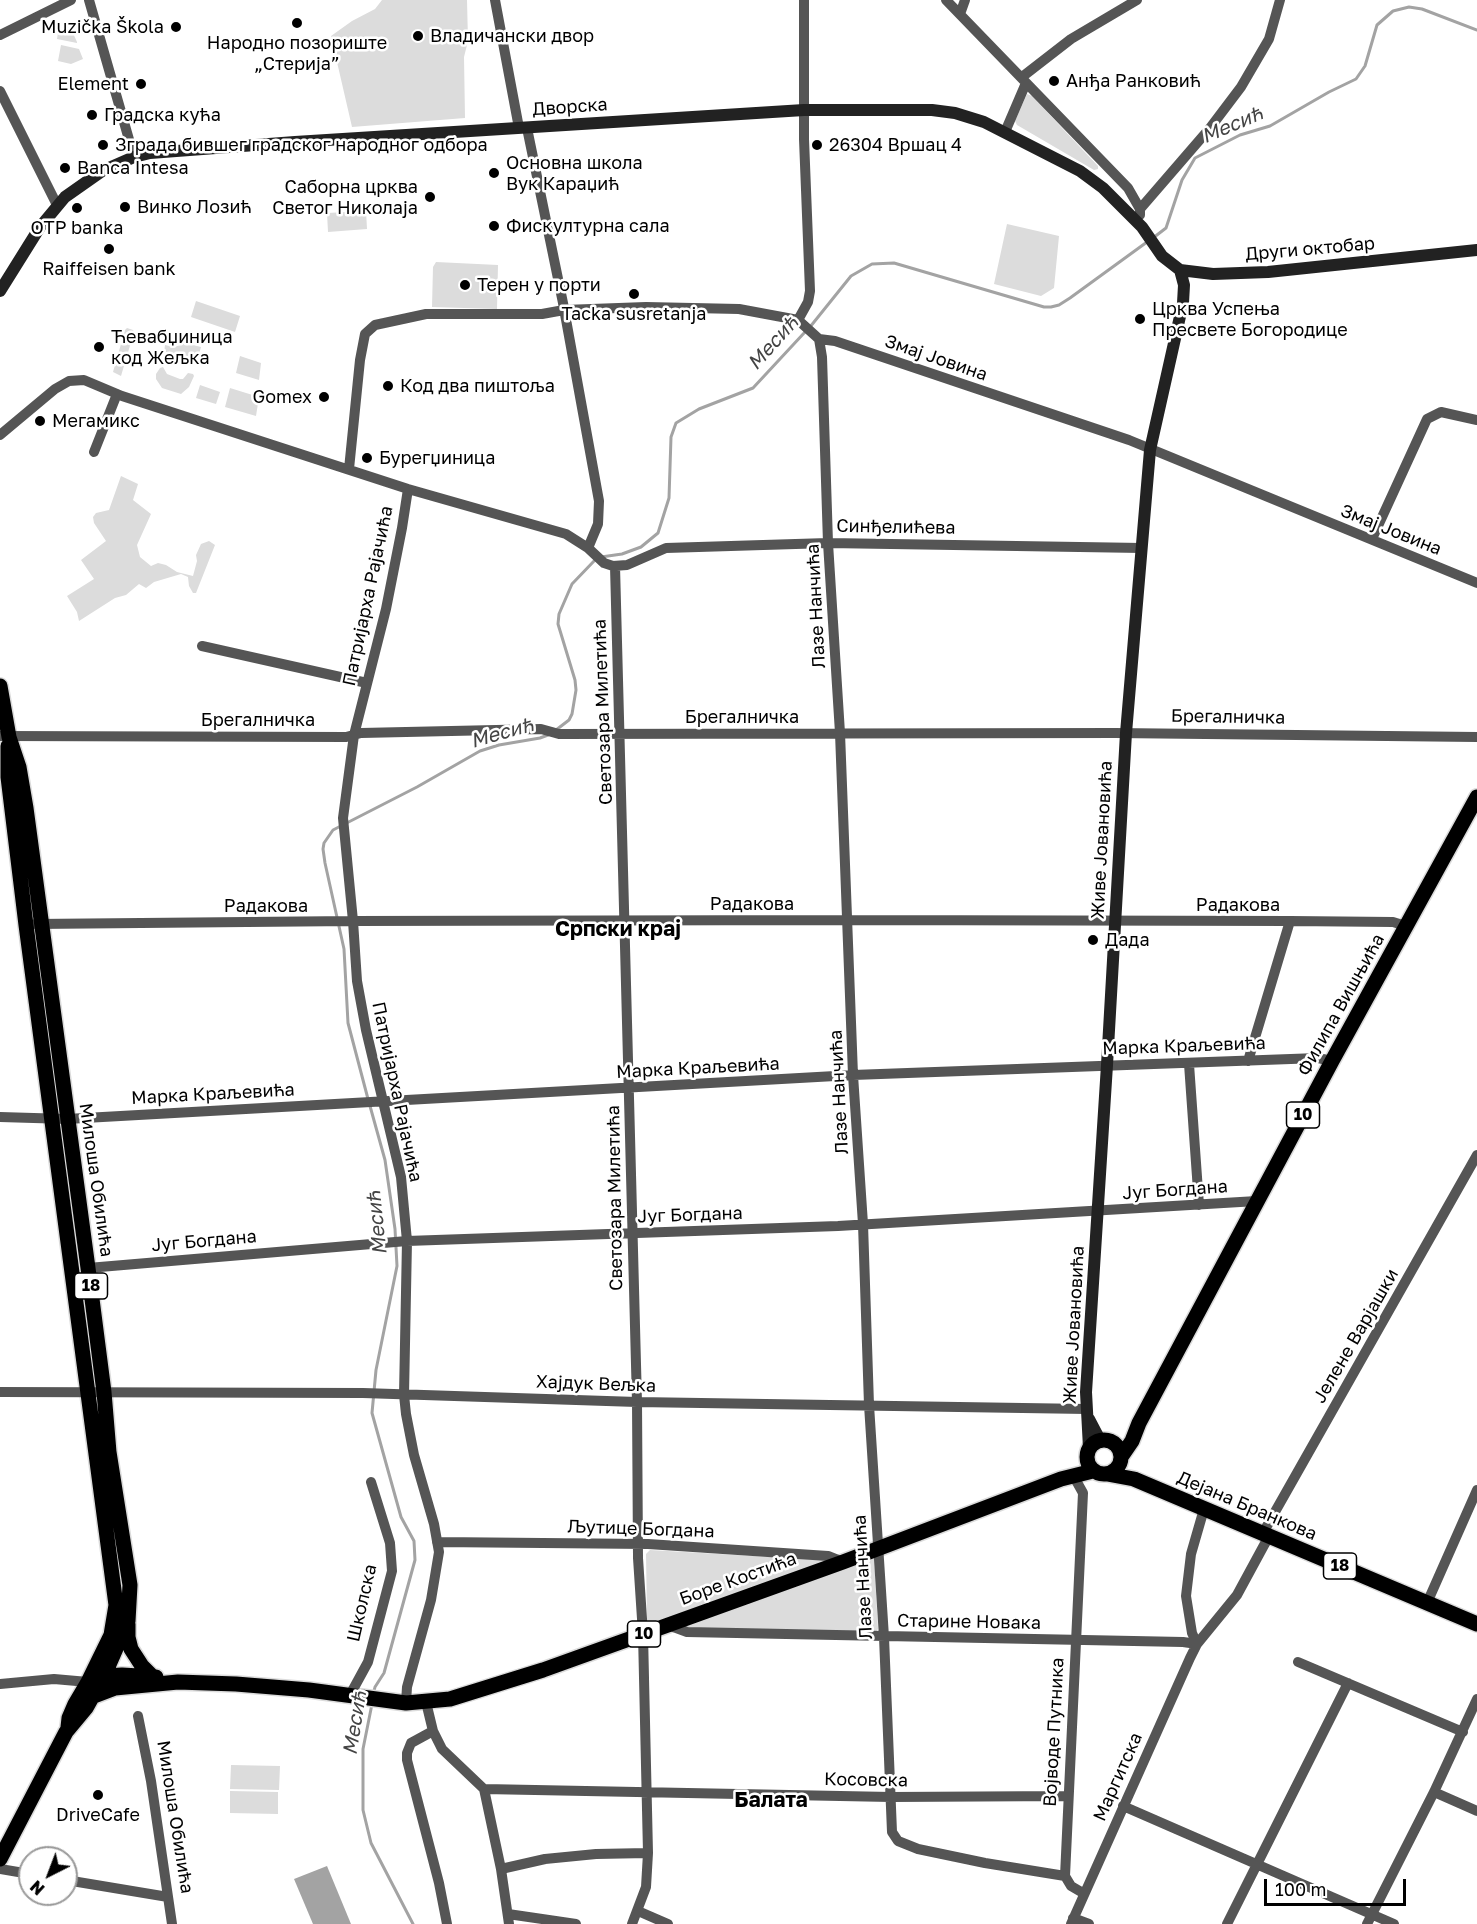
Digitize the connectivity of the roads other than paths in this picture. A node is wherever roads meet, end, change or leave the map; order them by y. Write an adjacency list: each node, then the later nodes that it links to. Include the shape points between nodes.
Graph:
1 (71, 0): 10 (street)
2 (89, 0): 16 (street)
3 (495, 0): 14 (street)
4 (804, 0): 13 (street)
5 (946, 0): 9 (street)
6 (965, 0): 9 (street)
7 (1135, 0): 11 (street, via 1071,39)
8 (1280, 0): 20 (street, via 1269,39 1241,87)
9 (960, 14): 11 (street)
10 (0, 35)
11 (1024, 80): 15 (street); 17 (street)
12 (0, 91): 19 (street)
13 (804, 110): 14 (main road, Дворска); 15 (main road, Дворска, via 932,110 969,117); 26 (street, via 810,291)
14 (523, 128): 16 (main road, Дворска, via 294,142); 25 (street)
15 (1005, 132): 18 (main road, Дворска, via 1080,171)
16 (134, 157): 19 (main road, Дворска, via 84,182)
17 (1106, 165): 18 (street); 20 (street, via 1128,188)
18 (1103, 188): 21 (main road, Дворска)
19 (57, 205): 24 (main road, Дворска)
20 (1140, 209): 21 (street)
21 (1144, 230): 23 (main road, Дворска, via 1155,248)
22 (1477, 250): 23 (main road, Други октобар, via 1258,273)
23 (1180, 270): 31 (main road, Живе Јовановића, via 1183,303)
24 (0, 291)
25 (564, 310): 26 (street, Змај Јовина, via 739,309); 33 (street, Змај Јовина, via 542,314 426,314 375,325 365,334 360,360); 38 (street, via 599,501 598,524)
26 (800, 322): 27 (street, Змај Јовина)
27 (816, 336): 31 (street, Змај Јовина); 36 (street, Лазе Нанчића, via 822,357)
28 (117, 394): 30 (street, via 84,380 69,381); 32 (street); 33 (street)
29 (1477, 420): 35 (street, via 1441,412 1427,419)
30 (0, 435)
31 (1150, 450): 35 (street, Змај Јовина); 37 (main road, Живе Јовановића)
32 (94, 452)
33 (349, 469): 34 (street)
34 (408, 489): 38 (street, via 555,530); 42 (street, Патријарха Рајачића)
35 (1372, 539): 40 (street, Змај Јовина)
36 (828, 543): 37 (street, Синђелићева); 39 (street, Синђелићева, via 666,548 627,565); 44 (street, Лазе Нанчића)
37 (1142, 548): 45 (main road, Живе Јовановића)
38 (590, 550): 39 (street)
39 (610, 565): 46 (street, Светозара Милетића)
40 (1477, 583)
41 (202, 646): 42 (street)
42 (367, 683): 47 (street, Патријарха Рајачића)
43 (0, 686): 48 (main road, Милоша Обилића / 18)
44 (840, 733): 45 (street, Брегалничка); 46 (street, Брегалничка); 51 (street, Лазе Нанчића)
45 (1126, 733): 49 (street, Брегалничка); 55 (main road, Живе Јовановића)
46 (621, 734): 47 (street, Брегалничка, via 559,734 541,729); 54 (street, Светозара Милетића)
47 (354, 735): 48 (street, Брегалничка); 52 (street, Патријарха Рајачића, via 343,818)
48 (4, 737): 56 (main road, Милоша Обилића / 18, via 21,777); 57 (main road, Милоша Обилића / 18)
49 (1477, 737)
50 (1475, 806): 58 (main road, Филипа Вишњића / 10)
51 (848, 920): 54 (street, Радакова); 55 (street, Радакова); 63 (street, Лазе Нанчића)
52 (348, 921): 54 (street, Радакова); 56 (street, Радакова); 65 (street, Патријарха Рајачића)
53 (1290, 921): 55 (street, Радакова); 58 (street, Радакова, via 1393,922); 59 (street)
54 (625, 922): 64 (street, Светозара Милетића)
55 (1115, 922): 62 (main road, Живе Јовановића)
56 (42, 924): 57 (street, Радакова); 68 (main road, Милоша Обилића / 18)
57 (26, 925): 67 (main road, Милоша Обилића / 18)
58 (1406, 926): 60 (main road, Филипа Вишњића / 10)
59 (1248, 1061): 60 (street, Марка Краљевића); 61 (street, Марка Краљевића)
60 (1332, 1061): 70 (main road, Филипа Вишњића / 10)
61 (1190, 1064): 62 (street, Марка Краљевића); 71 (street)
62 (1107, 1065): 63 (street, Марка Краљевића); 72 (main road, Живе Јовановића)
63 (853, 1075): 64 (street, Марка Краљевића); 73 (street, Лазе Нанчића)
64 (629, 1088): 65 (street, Марка Краљевића); 74 (street, Светозара Милетића)
65 (378, 1100): 68 (street, Марка Краљевића); 75 (street, Патријарха Рајачића, via 400,1177)
66 (0, 1117): 67 (street, Марка Краљевића)
67 (51, 1118): 68 (street, Марка Краљевића); 79 (main road, Милоша Обилића / 18)
68 (67, 1119): 76 (main road, Милоша Обилића / 18)
69 (1477, 1155): 94 (street, Јелене Варјашки)
70 (1257, 1201): 71 (street, Југ Богдана); 84 (main road, Филипа Вишњића / 10)
71 (1200, 1205): 72 (street, Југ Богдана)
72 (1097, 1212): 73 (street, Југ Богдана); 83 (main road, Живе Јовановића)
73 (863, 1224): 74 (street, Југ Богдана); 82 (street, Лазе Нанчића)
74 (631, 1233): 75 (street, Југ Богдана); 81 (street, Светозара Милетића)
75 (404, 1241): 76 (street, Југ Богдана); 80 (street, Патријарха Рајачића)
76 (88, 1268): 78 (main road, Милоша Обилића / 18)
77 (0, 1392): 79 (street, Хајдук Вељка)
78 (104, 1392): 79 (street, Хајдук Вељка); 80 (street, Хајдук Вељка); 100 (main road, Милоша Обилића / 18, via 109,1452 130,1585)
79 (88, 1393): 113 (main road, Милоша Обилића / 18, via 116,1605 111,1635)
80 (404, 1395): 81 (street, Хајдук Вељка); 95 (street, Патријарха Рајачића, via 414,1455)
81 (637, 1402): 82 (street, Хајдук Вељка); 96 (street, Светозара Милетића)
82 (870, 1405): 83 (street, Хајдук Вељка); 97 (street, Лазе Нанчића)
83 (1087, 1412): 85 (main road, Живе Јовановића)
84 (1139, 1423): 85 (main road, 10); 86 (main road, Филипа Вишњића / 10)
85 (1095, 1445): 86 (main road, via 1114,1443); 87 (main road, via 1087,1463); 88 (main road, Боре Костића / 10)
86 (1121, 1459): 87 (main road, via 1116,1470); 89 (main road)
87 (1099, 1473): 88 (main road, Боре Костића / 10); 89 (main road, Дејана Бранкова / 18); 92 (street)
88 (1069, 1476): 92 (street); 97 (main road, Боре Костића / 10)
89 (1134, 1479): 93 (main road, Дејана Бранкова / 18)
90 (371, 1482): 114 (street, Школска, via 390,1543 392,1571 370,1656)
91 (1477, 1490): 99 (street)
92 (1083, 1493): 105 (street, Војводе Путника)
93 (1203, 1509): 94 (main road, Дејана Бранкова / 18); 106 (street, via 1186,1589)
94 (1266, 1535): 99 (main road, Дејана Бранкова / 18); 106 (street, Маргитска, via 1237,1595)
95 (437, 1542): 96 (street, Љутице Богдана); 117 (street, Патријарха Рајачића, via 438,1567)
96 (638, 1544): 98 (street, Љутице Богдана, via 828,1556); 103 (street, Светозара Милетића)
97 (878, 1548): 98 (main road, Боре Костића / 10); 104 (street, Лазе Нанчића)
98 (843, 1562): 102 (main road, Боре Костића / 10)
99 (1427, 1604): 101 (main road, Дејана Бранкова / 18)
100 (128, 1621): 108 (main road, Милоша Обилића); 109 (main road, 18, via 131,1649)
101 (1477, 1624)
102 (668, 1625): 103 (main road, Боре Костића / 10); 104 (street, Старине Новака, via 687,1632)
103 (643, 1634): 116 (main road, Боре Костића / 10, via 487,1689); 122 (street, Светозара Милетића)
104 (884, 1637): 105 (street, Старине Новака); 125 (street, Лазе Нанчића)
105 (1075, 1640): 106 (street, Старине Новака); 124 (street, Војводе Путника)
106 (1197, 1644): 126 (street, Маргитска)
107 (1298, 1662): 111 (street)
108 (104, 1676): 109 (main road, 10); 113 (main road, 10)
109 (152, 1676): 110 (main road, 10)
110 (178, 1682): 113 (main road, 10); 114 (main road, 10)
111 (1348, 1683): 120 (street); 130 (street)
112 (0, 1684): 113 (street, via 54,1679)
113 (91, 1689): 129 (main road, Милоша Обилића, via 72,1711 68,1728)
114 (355, 1696): 117 (main road, Боре Костића / 10)
115 (1477, 1699): 120 (street)
116 (426, 1702): 117 (main road, Боре Костића / 10); 119 (street)
117 (405, 1703)
118 (138, 1716): 136 (street, Милоша Обилића)
119 (433, 1731): 121 (street, via 442,1749); 142 (street, via 411,1743 407,1760)
120 (1463, 1732): 123 (street)
121 (484, 1789): 122 (street, Косовска); 132 (street)
122 (647, 1792): 125 (street, Косовска); 128 (street, Светозара Милетића)
123 (1434, 1792): 127 (street); 139 (street)
124 (1068, 1796): 125 (street, Косовска); 133 (street, Војводе Путника)
125 (891, 1797): 133 (street, Лазе Нанчића, via 892,1832 898,1841 918,1850)
126 (1123, 1806): 130 (street); 135 (street, Маргитска)
127 (1477, 1811)
128 (648, 1853): 132 (street, via 545,1859); 137 (street, Светозара Милетића, via 646,1887)
129 (0, 1860): 131 (street)
130 (1256, 1864): 139 (street); 147 (street)
131 (18, 1868)
132 (501, 1869): 138 (street)
133 (1065, 1876): 135 (street, via 1071,1886)
134 (78, 1882): 136 (street)
135 (1083, 1893): 140 (street, Маргитска)
136 (168, 1897): 141 (street, Милоша Обилића)
137 (638, 1911): 144 (street, Светозара Милетића); 145 (street)
138 (508, 1919): 143 (street)
139 (1369, 1919): 148 (street)
140 (1072, 1921): 146 (street)
141 (172, 1924)
142 (447, 1924)
143 (576, 1924)
144 (632, 1924)
145 (668, 1924)
146 (1089, 1924)
147 (1227, 1924)
148 (1394, 1924)

